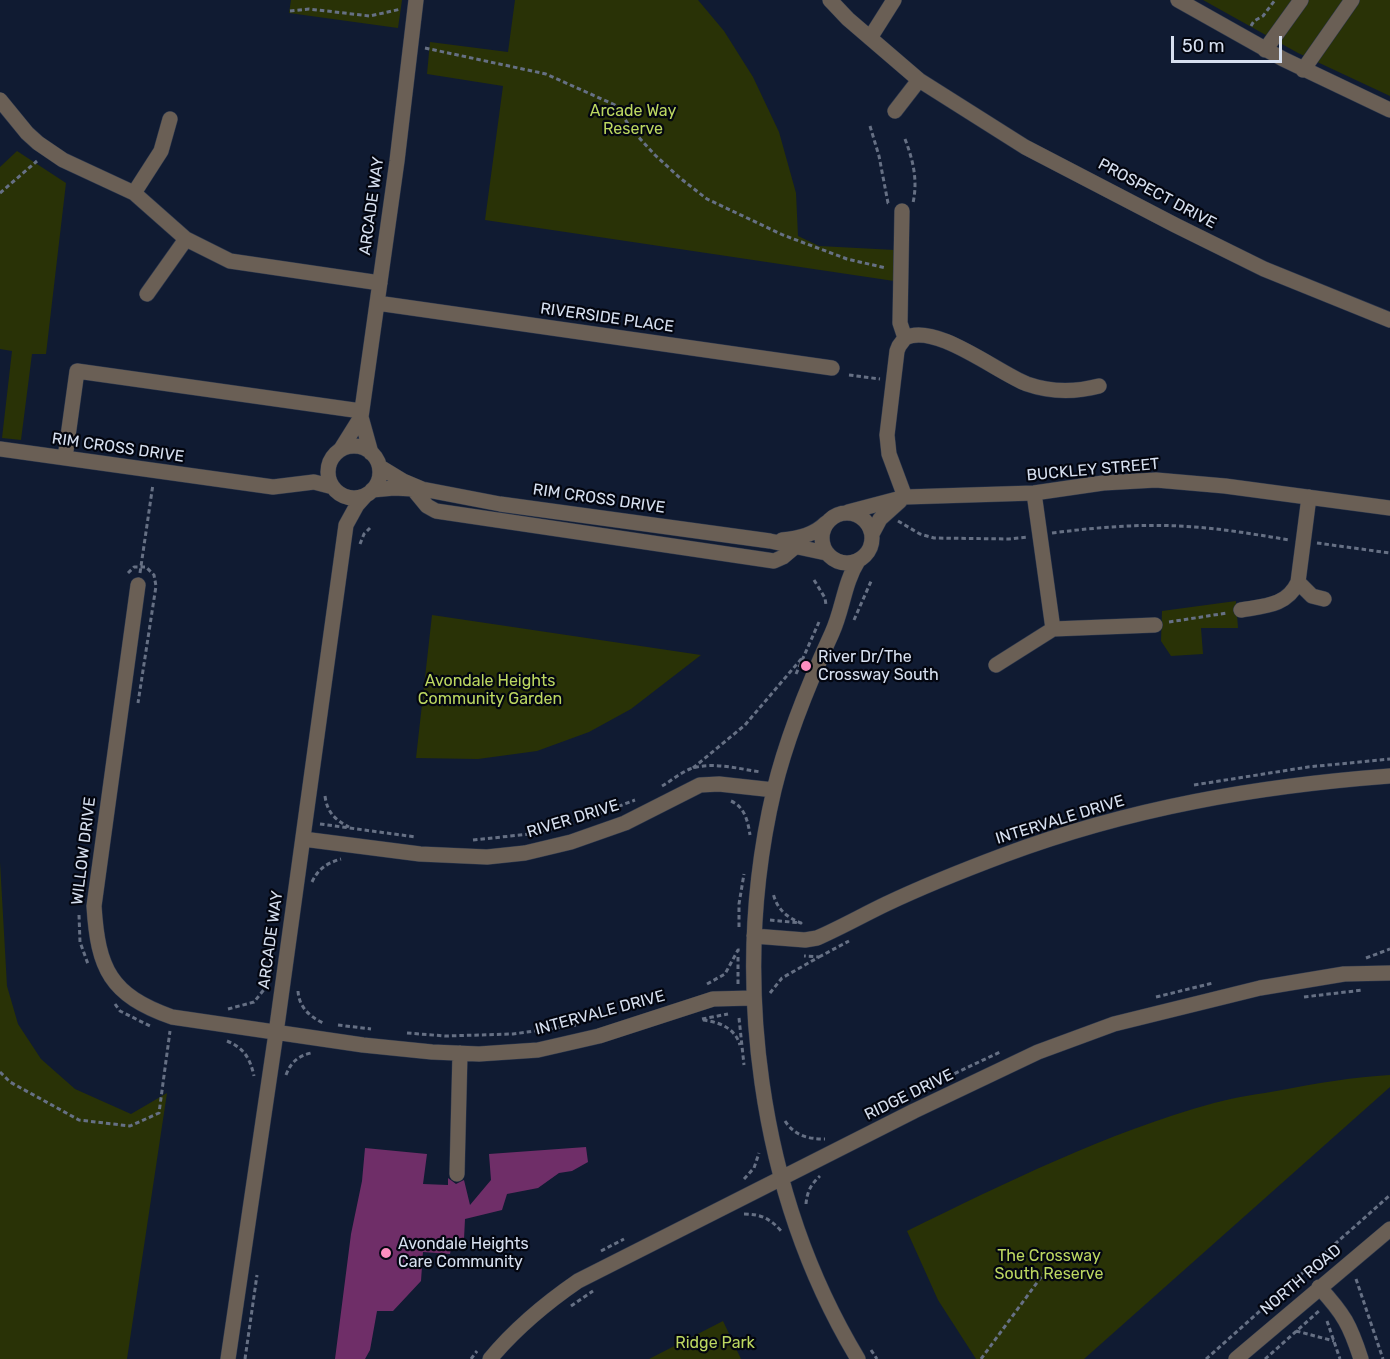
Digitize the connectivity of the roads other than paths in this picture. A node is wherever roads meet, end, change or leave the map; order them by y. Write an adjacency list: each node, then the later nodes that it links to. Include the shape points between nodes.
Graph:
1 (830, 0): 7 (street, PROSPECT DRIVE)
2 (894, 0): 7 (street)
3 (1178, 0): 8 (street)
4 (1301, 0): 8 (street)
5 (1352, 0): 9 (street)
6 (410, 4): 18 (street, ARCADE WAY, via 397,161)
7 (870, 38): 10 (street, PROSPECT DRIVE)
8 (1265, 50): 9 (street)
9 (1304, 69): 12 (street)
10 (919, 80): 13 (street); 21 (street, PROSPECT DRIVE, via 1025,147 1175,225 1264,269)
11 (0, 100): 15 (street, via 38,143 63,160)
12 (1390, 110)
13 (895, 111)
14 (170, 119): 15 (street, via 161,151)
15 (134, 193): 17 (street)
16 (902, 211): 22 (street, via 900,323)
17 (186, 239): 18 (street, via 230,261); 19 (street)
18 (380, 283): 20 (street, ARCADE WAY)
19 (147, 294)
20 (377, 303): 23 (street, RIVERSIDE PLACE); 25 (street, ARCADE WAY)
21 (1390, 320)
22 (906, 338): 24 (street, via 926,336 955,344 1018,379 1041,387 1065,391); 36 (street, via 897,351 887,435 889,454)
23 (832, 368)
24 (1100, 386)
25 (361, 414): 27 (street, ARCADE WAY); 28 (street, ARCADE WAY); 29 (street, via 77,371)
26 (0, 450): 29 (street, RIM CROSS DRIVE)
27 (371, 453): 28 (street, via 357,446); 30 (street)
28 (336, 455): 31 (street, RIM CROSS DRIVE); 33 (street, via 328,474)
29 (65, 459): 31 (street, RIM CROSS DRIVE, via 273,487)
30 (380, 467): 32 (street, RIM CROSS DRIVE); 34 (street, via 377,483)
31 (302, 482): 33 (street, RIM CROSS DRIVE, via 319,482)
32 (418, 489): 34 (street, RIM CROSS DRIVE); 43 (street, RIM CROSS DRIVE); 44 (street, via 427,506 436,511 500,521 774,561)
33 (335, 490): 34 (street, via 352,498); 41 (street, ARCADE WAY)
34 (369, 493): 41 (street, ARCADE WAY)
35 (1034, 493): 36 (street, BUCKLEY STREET); 37 (street, BUCKLEY STREET, via 1156,480); 53 (street)
36 (905, 497): 39 (street, BUCKLEY STREET); 42 (street, via 884,514)
37 (1309, 497): 38 (street, BUCKLEY STREET); 48 (street)
38 (1390, 508)
39 (848, 512): 40 (street); 42 (street, via 864,519)
40 (826, 523): 43 (street, RIM CROSS DRIVE, via 810,534); 45 (street, via 821,538)
41 (346, 525): 57 (street, ARCADE WAY)
42 (872, 534): 46 (street, via 870,550)
43 (770, 541): 44 (street, RIM CROSS DRIVE)
44 (796, 546): 45 (street, RIM CROSS DRIVE)
45 (830, 556): 46 (street, via 845,563); 50 (street)
46 (858, 561): 50 (street, via 847,582)
47 (133, 580): 61 (street, WILLOW DRIVE, via 94,906 100,955 124,994 153,1010 169,1027)
48 (1298, 582): 49 (street, via 1312,596); 51 (street, via 1285,600)
49 (1324, 599)
50 (844, 600): 56 (street)
51 (1241, 610)
52 (1155, 625): 53 (street)
53 (1053, 629): 54 (street)
54 (996, 664)
55 (1390, 776): 58 (street, INTERVALE DRIVE, via 1230,794 1071,832 939,880 817,938)
56 (767, 789): 57 (street, RIVER DRIVE, via 718,783 700,785 625,822 571,842 525,853 487,857 420,854); 58 (street, via 761,869 763,919)
57 (303, 838): 61 (street, ARCADE WAY)
58 (754, 944): 60 (street)
59 (1390, 973): 64 (street, RIDGE DRIVE, via 1344,974 1260,988 1114,1024 1038,1052)
60 (746, 998): 62 (street, INTERVALE DRIVE, via 713,999 599,1036 538,1050); 64 (street)
61 (276, 1033): 62 (street, INTERVALE DRIVE); 67 (street, ARCADE WAY)
62 (460, 1053): 63 (street)
63 (457, 1174)
64 (780, 1178): 68 (street, RIDGE DRIVE, via 578,1281 540,1310); 69 (street, via 819,1284)
65 (1390, 1229): 66 (street, NORTH ROAD)
66 (1319, 1287): 70 (street, NORTH ROAD); 71 (street, via 1351,1329)
67 (228, 1359)
68 (490, 1359)
69 (858, 1359)
70 (1236, 1359)
71 (1361, 1359)

